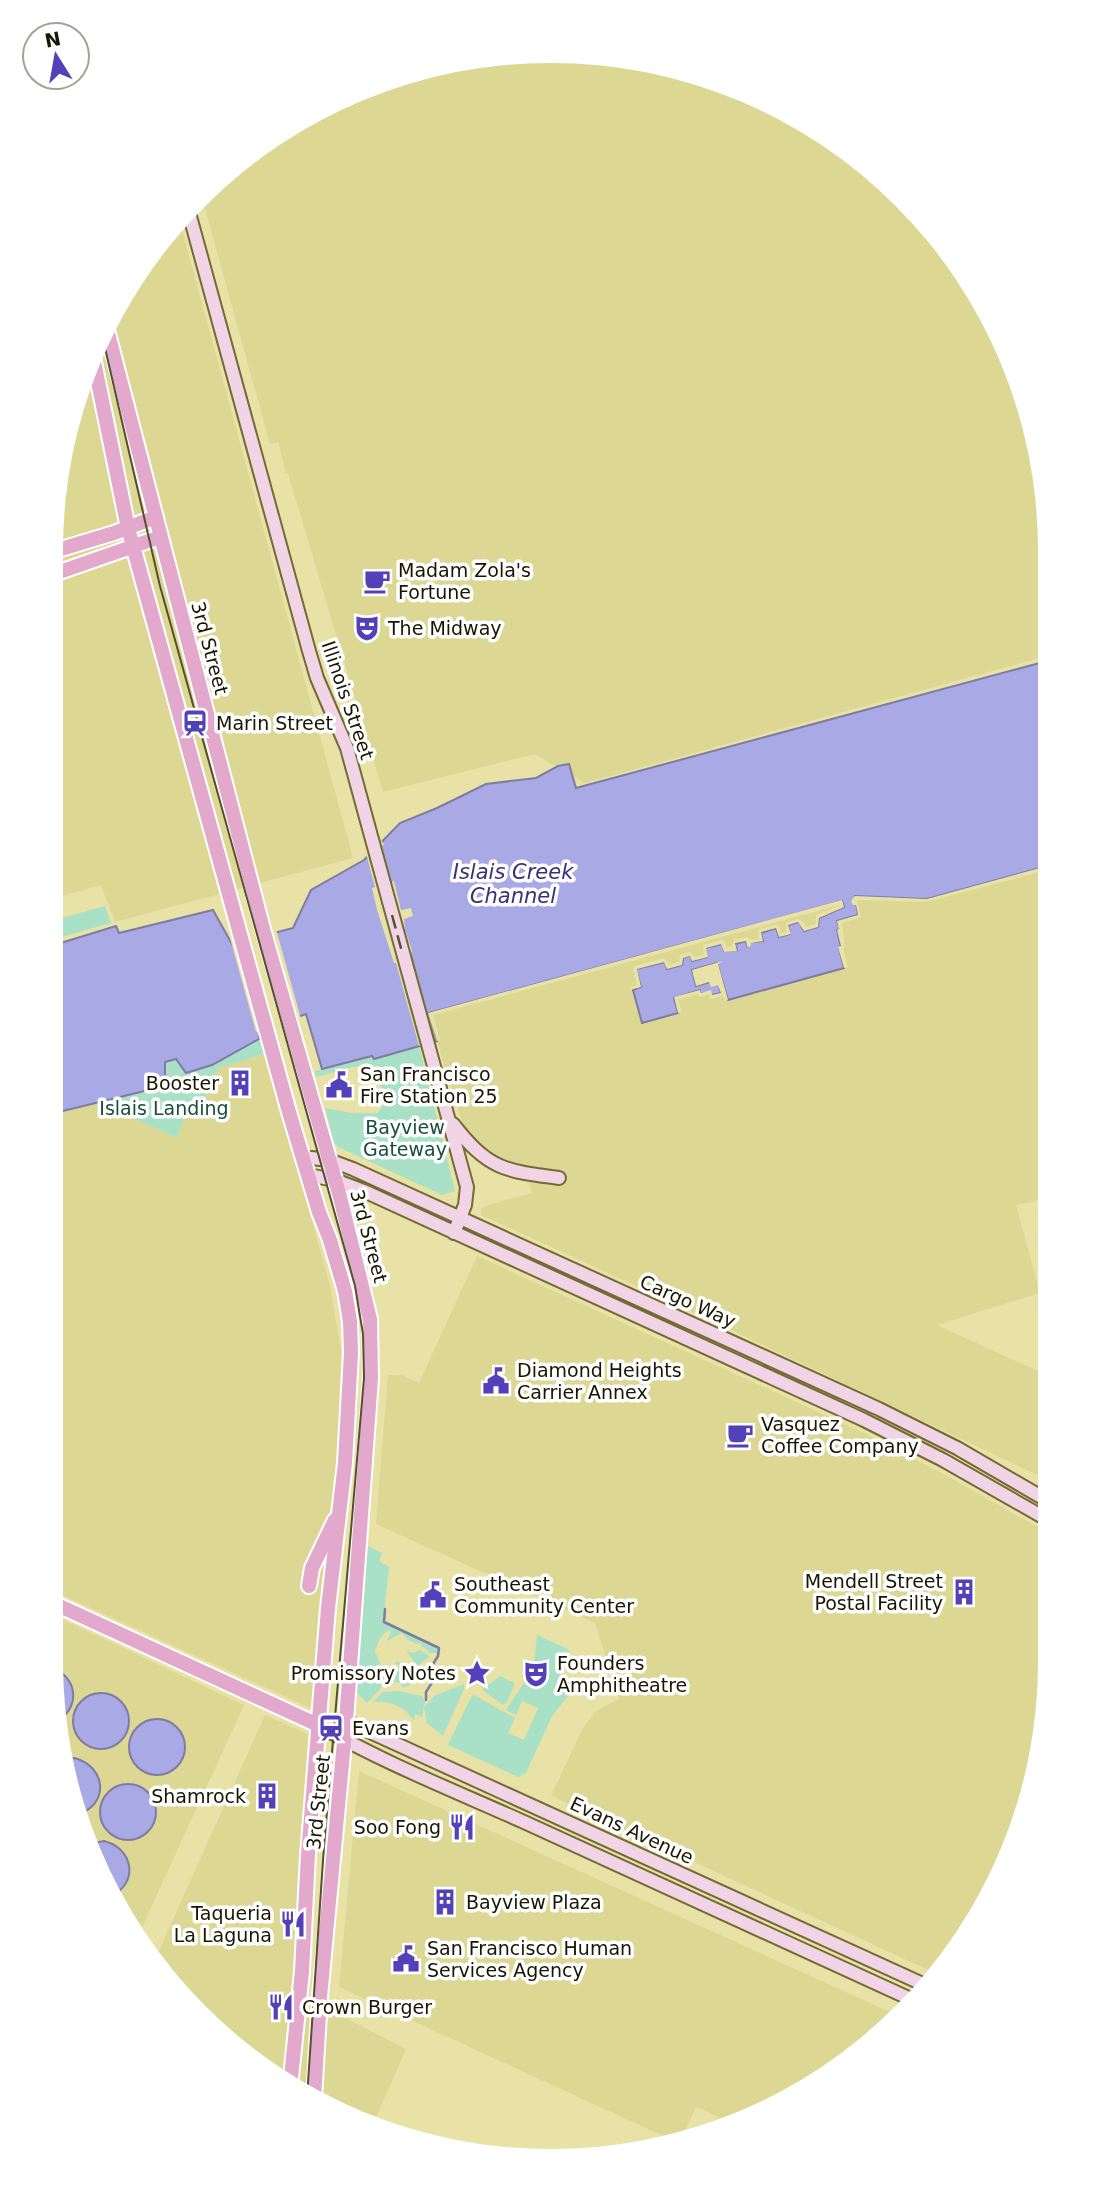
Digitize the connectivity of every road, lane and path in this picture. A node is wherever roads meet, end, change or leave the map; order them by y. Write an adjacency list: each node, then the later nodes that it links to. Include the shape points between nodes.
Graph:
1 (191, 221): 10 (main road, Illinois Street, via 309,651 346,748)
2 (110, 342): 4 (main road, 3rd Street)
3 (96, 374): 5 (main road, 3rd Street)
4 (156, 517): 5 (main road); 6 (main road, 3rd Street)
5 (128, 528): 7 (main road, 3rd Street); 8 (main road)
6 (160, 537): 7 (main road); 12 (main road, 3rd Street)
7 (133, 547): 9 (main road); 11 (main road, 3rd Street)
8 (63, 548)
9 (63, 571)
10 (447, 1116): 14 (main road, via 492,1164 513,1172); 16 (main road, Illinois Street, via 467,1187)
11 (302, 1157): 12 (main road, Cargo Way); 13 (main road, 3rd Street)
12 (329, 1160): 15 (main road, 3rd Street); 16 (main road, Cargo Way)
13 (308, 1175): 15 (main road, Cargo Way); 19 (main road, 3rd Street, via 350,1321)
14 (559, 1178)
15 (335, 1180): 17 (main road, Cargo Way); 23 (main road, 3rd Street, via 372,1343)
16 (463, 1211): 17 (main road); 18 (main road, Cargo Way, via 901,1419)
17 (454, 1233): 20 (main road, Cargo Way, via 864,1420)
18 (1038, 1495)
19 (341, 1506): 21 (main road); 24 (main road, 3rd Street)
20 (1038, 1514)
21 (309, 1586)
22 (63, 1607): 24 (main road, Evans Avenue)
23 (346, 1721): 24 (main road); 25 (main road, 3rd Street); 26 (main road, Evans Avenue)
24 (318, 1724): 25 (main road, Evans Avenue); 28 (main road, 3rd Street)
25 (344, 1740): 27 (main road, Evans Avenue); 29 (main road, 3rd Street)
26 (918, 1982)
27 (904, 1996)
28 (291, 2074)
29 (315, 2088)

